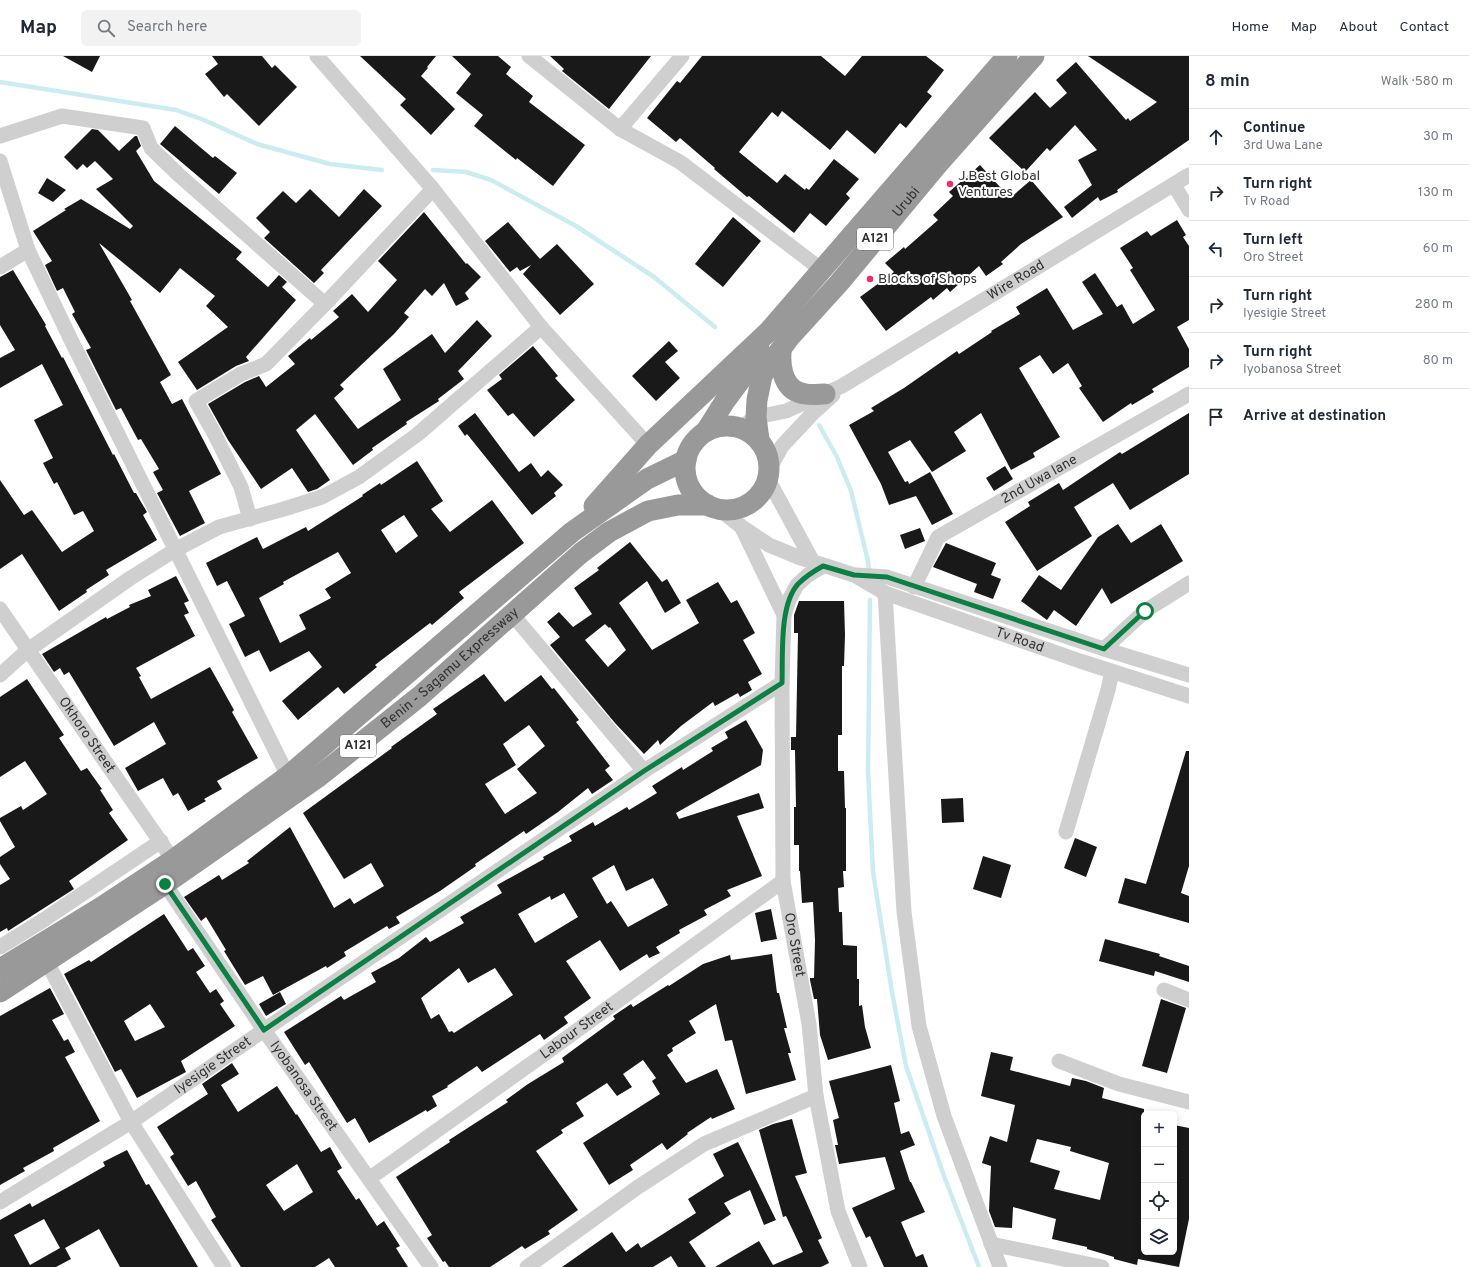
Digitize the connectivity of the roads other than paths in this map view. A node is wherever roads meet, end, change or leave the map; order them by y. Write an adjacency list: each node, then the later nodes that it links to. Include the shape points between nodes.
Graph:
1 (317, 56): 11 (street)
2 (529, 56): 6 (street)
3 (682, 56): 6 (street)
4 (1007, 56): 15 (highway, Urubi / A121)
5 (1034, 56): 19 (highway, Urubi / A121, via 938,164)
6 (620, 129): 15 (street, via 680,162)
7 (0, 136): 16 (street, via 62,116 143,128 151,148 180,176)
8 (0, 161): 13 (street)
9 (1189, 175): 10 (street, Wire Road)
10 (1174, 185): 12 (street); 20 (street, Wire Road)
11 (432, 189): 16 (street); 17 (street)
12 (1189, 210)
13 (28, 250): 14 (street); 31 (street)
14 (0, 268)
15 (822, 270): 18 (highway, Urubi / A121)
16 (326, 304): 28 (street, via 266,364 241,374 196,401 241,487)
17 (541, 327): 24 (street); 28 (street, via 418,434 359,477 322,497)
18 (768, 332): 23 (highway, A121, via 742,378); 24 (highway, A121)
19 (781, 350): 20 (highway, via 782,374 794,391 805,394); 22 (highway, Urubi / A121, via 762,376 757,400)
20 (834, 390): 22 (street, Wire Road, via 786,411); 26 (street, Wire Road, via 782,446)
21 (1189, 394): 35 (street, 2nd Uwa lane, via 938,536)
22 (748, 422): 23 (highway); 26 (highway, Urubi / A121, via 765,448)
23 (706, 431): 25 (highway, A121, via 690,449)
24 (648, 445): 30 (highway, A121)
25 (686, 460): 27 (highway, via 686,474 690,486 697,497); 30 (highway, A121, via 647,479)
26 (769, 473): 27 (highway, A121, via 762,493 750,504 736,510); 32 (street)
27 (714, 507): 29 (street, Tv Road); 38 (highway, Benin - Sagamu Expressway / A121, via 678,506 648,511 636,517 609,532 581,553)
28 (250, 519): 31 (street, via 219,527)
29 (742, 527): 32 (street, Tv Road, via 769,545); 39 (street, Oro Street)
30 (572, 532): 48 (highway, A121)
31 (175, 550): 41 (street); 48 (street)
32 (818, 564): 33 (street, Tv Road); 39 (street, Oro Street, via 798,585)
33 (854, 575): 35 (street, Tv Road, via 887,577); 36 (street, Tv Road)
34 (1189, 583): 40 (street, via 1145,611)
35 (914, 587): 40 (street, Tv Road)
36 (885, 593): 42 (street, Tv Road); 67 (street, via 904,912 920,1026 944,1116)
37 (0, 609): 41 (street, Okhoro Street)
38 (512, 614): 47 (street); 53 (highway, Benin - Sagamu Expressway / A121, via 420,696 317,778)
39 (784, 615): 45 (street, Oro Street)
40 (1104, 649): 44 (street, Tv Road)
41 (28, 650): 43 (street); 50 (street, Okhoro Street)
42 (1112, 672): 46 (street, Tv Road); 49 (street)
43 (0, 675)
44 (1189, 675)
45 (782, 683): 47 (street, Iyesigie Street); 52 (street, Oro Street)
46 (1189, 696)
47 (644, 771): 60 (street, Iyesigie Street)
48 (288, 776): 51 (highway, A121)
49 (1066, 832)
50 (161, 842): 51 (street, Okhoro Street); 54 (street)
51 (173, 860): 56 (highway, A121)
52 (783, 881): 62 (street, Oro Street, via 809,1024); 65 (street, Labour Street)
53 (165, 884): 55 (highway, Benin - Sagamu Expressway / A121); 60 (street, Iyobanosa Street)
54 (0, 947)
55 (47, 962): 58 (highway, Benin - Sagamu Expressway / A121); 64 (street)
56 (0, 969)
57 (1164, 990): 59 (street)
58 (0, 992)
59 (1189, 1000)
60 (264, 1030): 64 (street, Iyesigie Street); 65 (street, Iyobanosa Street)
61 (1059, 1061): 63 (street, via 1119,1084)
62 (816, 1096): 70 (street, via 704,1144 638,1187); 71 (street, Oro Street, via 838,1211)
63 (1189, 1102)
64 (131, 1122): 66 (street, Iyesigie Street); 68 (street)
65 (370, 1178): 69 (street, Iyobanosa Street)
66 (0, 1202)
67 (991, 1244): 72 (street); 73 (street)
68 (224, 1267)
69 (431, 1267)
70 (528, 1267)
71 (860, 1267)
72 (1000, 1267)
73 (1102, 1267)

